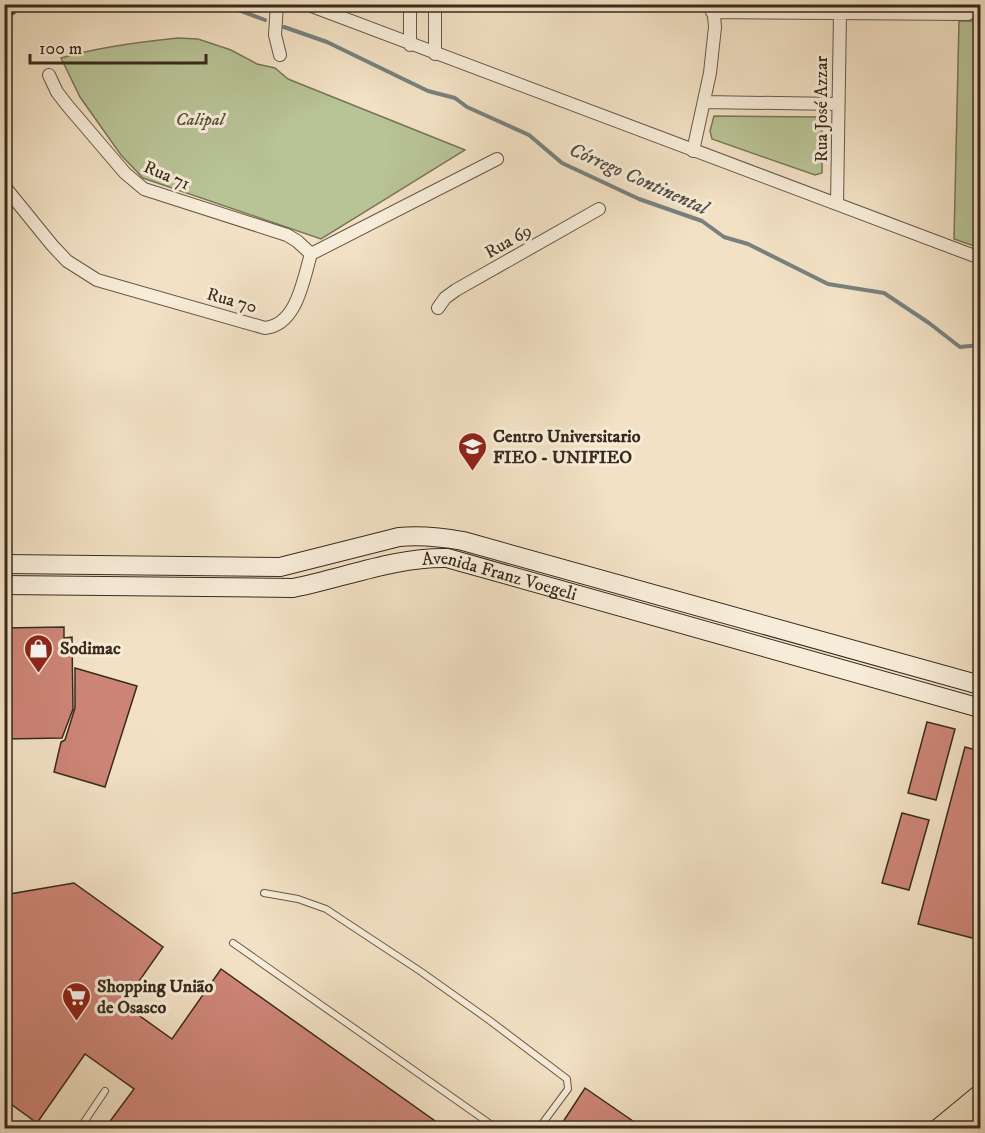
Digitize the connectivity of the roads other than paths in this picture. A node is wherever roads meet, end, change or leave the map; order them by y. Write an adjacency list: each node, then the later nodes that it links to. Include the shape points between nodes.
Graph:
1 (277, 4): 12 (street, via 275,35)
2 (306, 4): 10 (street)
3 (410, 4): 10 (street)
4 (435, 4): 11 (street)
5 (713, 8): 6 (street); 9 (street)
6 (727, 8): 8 (street); 9 (street)
7 (968, 9): 8 (street)
8 (840, 14): 15 (street, Rua José Azzar)
9 (715, 27): 14 (street)
10 (410, 45): 11 (street)
11 (435, 54): 16 (street)
12 (280, 55)
13 (49, 75): 21 (street, Rua 71, via 67,105 134,182 157,194 287,236)
14 (704, 102): 15 (street); 16 (street)
15 (838, 104): 19 (street, Rua José Azzar)
16 (693, 151): 19 (street)
17 (497, 159): 21 (street)
18 (4, 186): 21 (street, Rua 70, via 67,261 97,280 266,328 279,324 292,312)
19 (837, 204): 22 (street)
20 (599, 209): 23 (street, Rua 69, via 456,290)
21 (311, 254)
22 (981, 258)
23 (438, 308)
24 (416, 536): 25 (main road, Avenida Franz Voegeli); 26 (main road); 31 (main road, Avenida Franz Voegeli, via 463,541)
25 (389, 539): 26 (main road); 28 (main road, Avenida Franz Voegeli, via 298,564)
26 (409, 560): 30 (main road, Avenida Franz Voegeli, via 293,588); 32 (main road, Avenida Franz Voegeli, via 447,558 466,562)
27 (4, 564): 28 (main road, Avenida Franz Voegeli)
28 (228, 567): 30 (main road, via 196,572)
29 (4, 585): 30 (main road, Avenida Franz Voegeli)
30 (181, 587)
31 (981, 685)
32 (981, 708)
33 (264, 892): 40 (lane, via 326,909 489,1020 567,1079 568,1089)
34 (233, 943): 39 (lane)
35 (105, 1090): 38 (lane)
36 (981, 1095): 41 (main road)
37 (981, 1118): 42 (main road)
38 (80, 1128)
39 (496, 1128)
40 (539, 1128)
41 (940, 1128)
42 (968, 1128)

